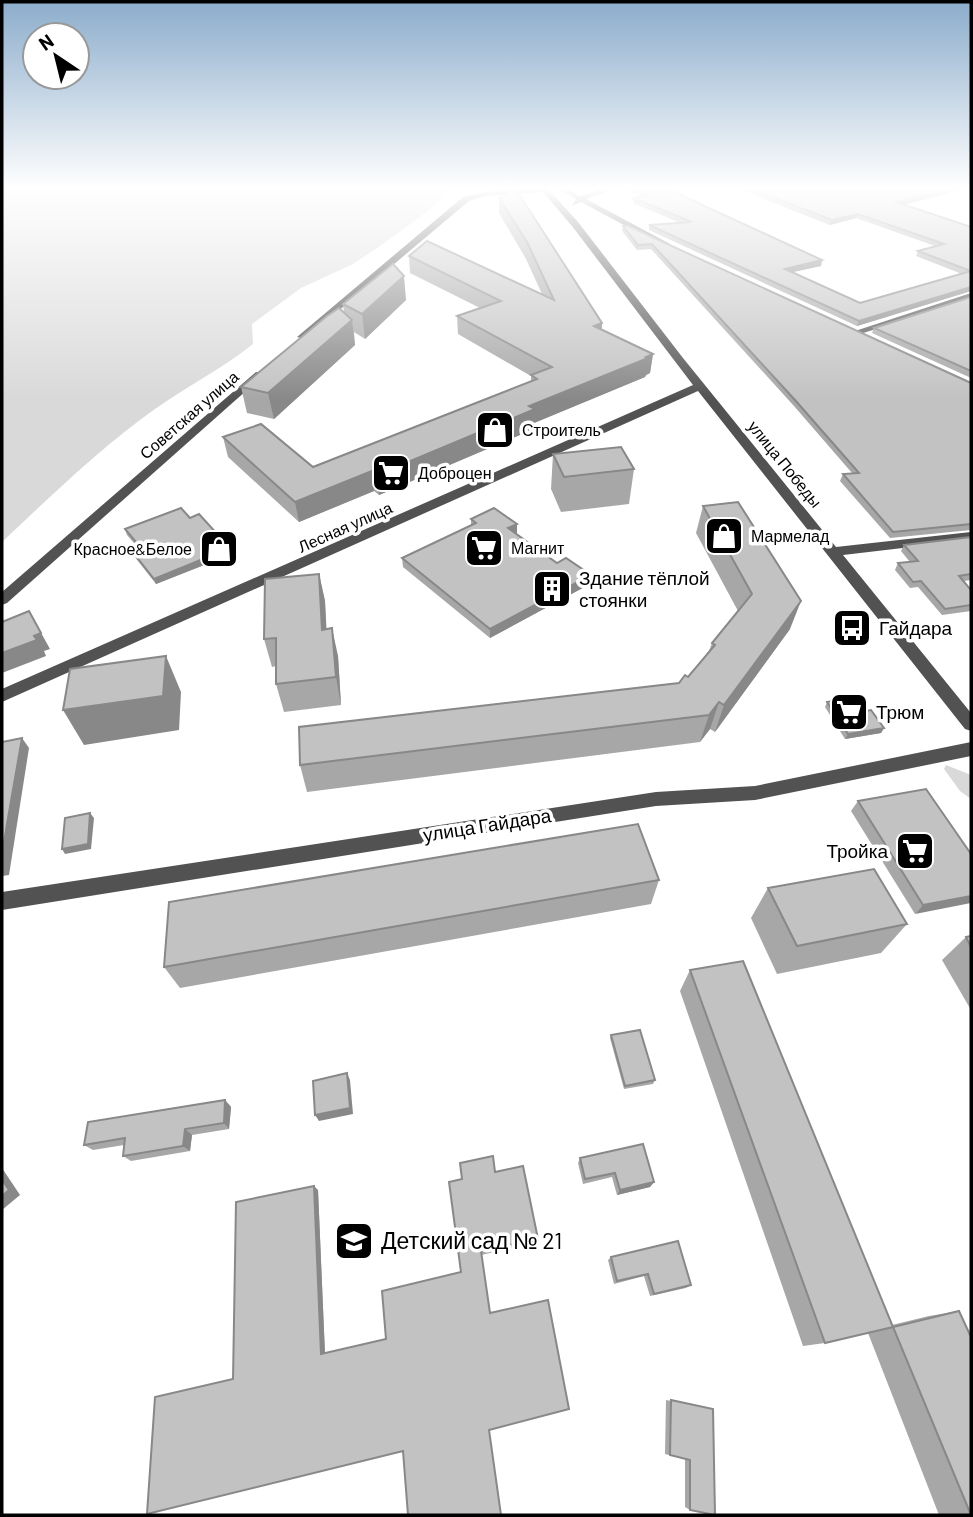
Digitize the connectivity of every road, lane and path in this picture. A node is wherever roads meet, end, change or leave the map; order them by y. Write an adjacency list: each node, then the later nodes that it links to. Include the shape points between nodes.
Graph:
1 (395, 259): 7 (street)
2 (602, 259): 9 (street, улица Победы)
3 (971, 296): 5 (street)
4 (846, 326): 5 (street)
5 (858, 332): 6 (street)
6 (870, 337)
7 (297, 342)
8 (266, 369): 12 (street, Советская улица)
9 (700, 386): 11 (street, улица Победы); 13 (street, Лесная улица)
10 (971, 536): 11 (street)
11 (832, 552): 14 (street, улица Победы)
12 (2, 600)
13 (2, 696)
14 (971, 725)
15 (971, 749): 16 (street, улица Гайдара, via 755,793 656,799)
16 (2, 901)

